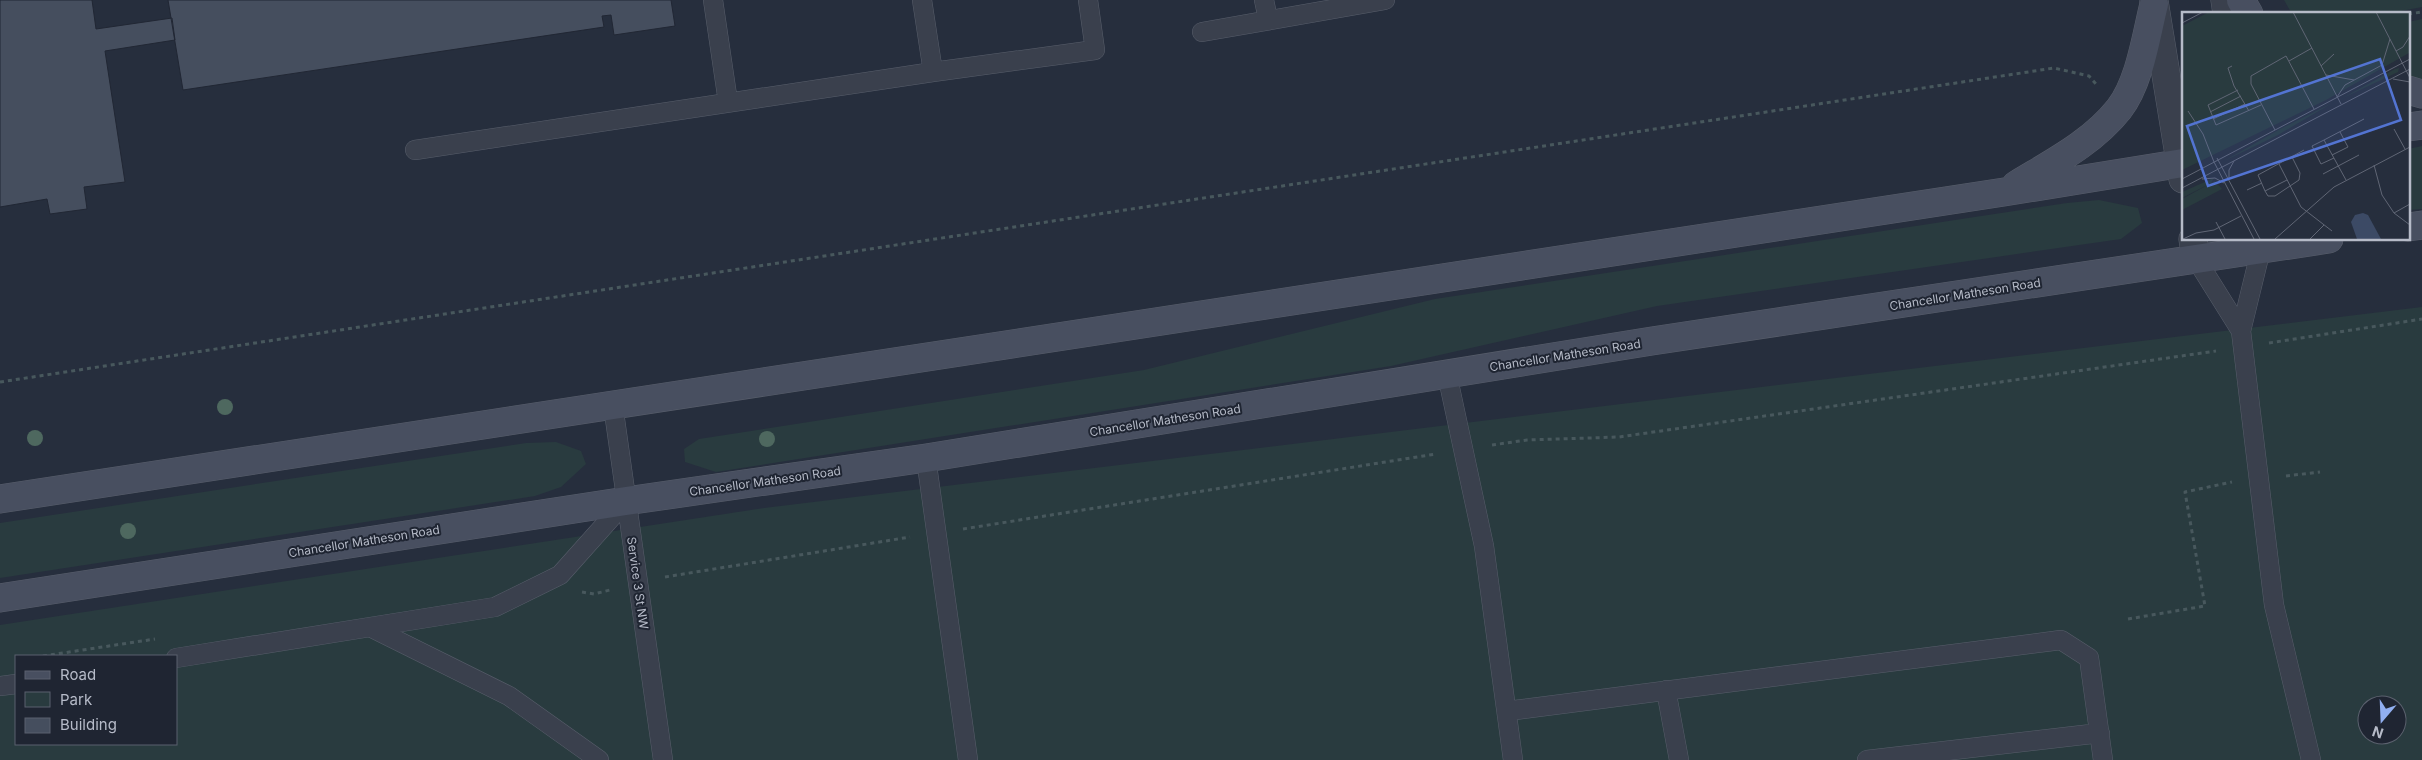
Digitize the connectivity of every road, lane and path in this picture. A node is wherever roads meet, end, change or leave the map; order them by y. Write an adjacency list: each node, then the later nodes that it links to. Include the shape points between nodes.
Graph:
1 (713, 0): 12 (lane)
2 (922, 0): 11 (lane)
3 (1088, 0): 11 (lane, via 1095,50)
4 (1264, 0): 9 (lane)
5 (2241, 0): 8 (main road)
6 (1375, 1): 9 (lane)
7 (2154, 2): 13 (main road, via 2136,74); 15 (street)
8 (2248, 12)
9 (1268, 19): 10 (lane)
10 (1202, 32)
11 (934, 72): 12 (lane)
12 (728, 102): 14 (lane)
13 (2120, 108): 16 (main road, via 2090,140); 23 (path, via 2089,76 2054,68)
14 (415, 150)
15 (2182, 168): 16 (main road)
16 (2004, 192): 24 (main road)
17 (2315, 240): 18 (main road, Chancellor Matheson Road)
18 (2261, 244): 19 (main road, Chancellor Matheson Road); 21 (lane)
19 (2194, 249): 21 (lane); 22 (main road, Chancellor Matheson Road)
20 (2422, 319): 21 (path)
21 (2242, 339): 25 (path, via 1619,437 1527,440); 28 (lane)
22 (1447, 374): 25 (lane); 26 (main road, Chancellor Matheson Road)
23 (0, 382)
24 (613, 405): 29 (main road); 30 (lane, Service 3 St NW)
25 (1462, 450): 31 (path); 40 (lane, via 1484,546)
26 (926, 458): 30 (main road, Chancellor Matheson Road); 31 (lane)
27 (2320, 472): 28 (path)
28 (2259, 479): 34 (path, via 2185,492 2205,606); 49 (lane, via 2274,605)
29 (0, 499)
30 (626, 501): 32 (lane, Service 3 St NW); 33 (main road, Chancellor Matheson Road); 35 (lane, via 560,575 496,607)
31 (936, 533): 32 (path); 44 (lane)
32 (638, 582): 43 (lane, Service 3 St NW)
33 (0, 598)
34 (2128, 619)
35 (370, 627): 36 (lane); 42 (lane, via 509,696)
36 (178, 658)
37 (15, 684): 38 (lane)
38 (0, 686)
39 (1666, 690): 40 (lane); 41 (lane, via 2061,640 2089,658); 46 (lane)
40 (1507, 712): 45 (lane)
41 (2100, 733): 47 (lane); 48 (lane)
42 (599, 760)
43 (663, 760)
44 (968, 760)
45 (1513, 760)
46 (1679, 760)
47 (1868, 760)
48 (2103, 760)
49 (2312, 760)

